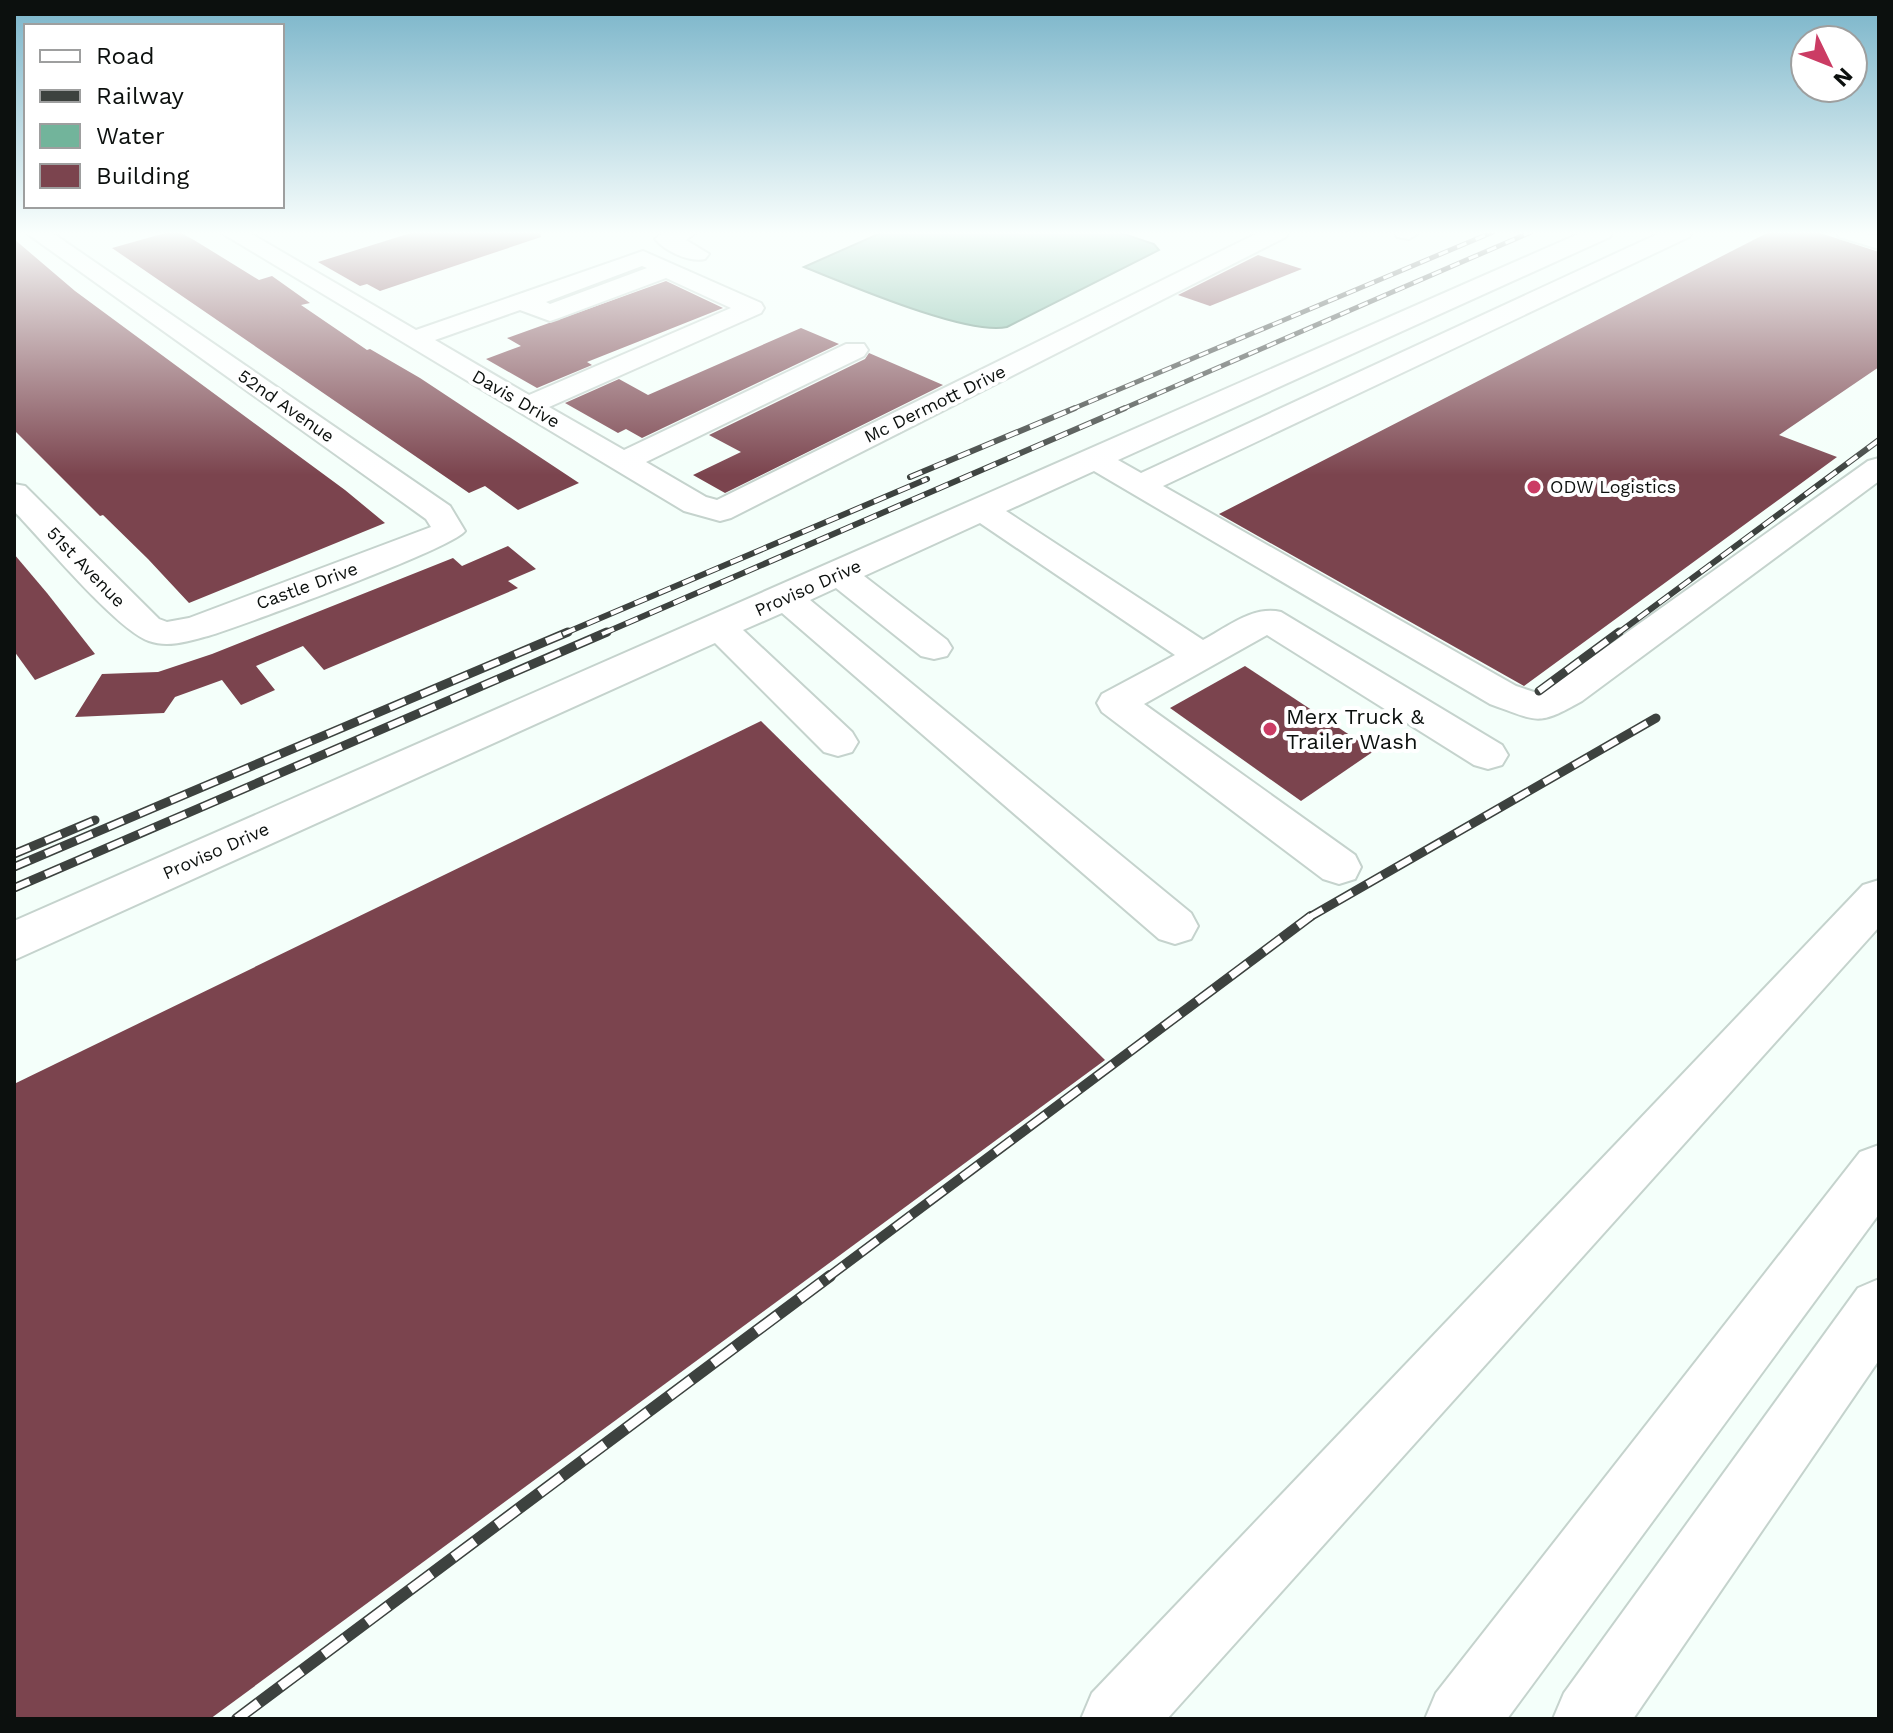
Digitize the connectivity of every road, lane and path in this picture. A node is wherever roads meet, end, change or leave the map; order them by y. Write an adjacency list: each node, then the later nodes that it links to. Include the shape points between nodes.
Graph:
1 (160, 313): 20 (street, 52nd Avenue, via 439,513)
2 (369, 313): 8 (street, Davis Drive)
3 (488, 313): 8 (street)
4 (741, 313): 11 (street)
5 (1116, 313): 19 (street, Mc Dermott Drive)
6 (1423, 313): 13 (street, Proviso Drive)
7 (1508, 313): 16 (street)
8 (414, 339): 11 (street, Davis Drive)
9 (855, 350): 14 (street)
10 (690, 362): 12 (street)
11 (527, 406): 12 (street, Davis Drive)
12 (554, 422): 14 (street, Davis Drive)
13 (1096, 460): 16 (street); 18 (street, Proviso Drive)
14 (623, 462): 19 (street, Davis Drive, via 695,504)
15 (1879, 467): 16 (street, via 1540,708 1503,695)
16 (1140, 485)
17 (14, 493): 24 (street, 51st Avenue, via 146,627)
18 (983, 510): 21 (street, Proviso Drive); 26 (street)
19 (720, 511)
20 (449, 531): 24 (street, Castle Drive, via 198,627)
21 (840, 574): 22 (street, Proviso Drive); 25 (street)
22 (786, 598): 23 (street, Proviso Drive); 31 (street)
23 (719, 627): 27 (street); 32 (street, Proviso Drive)
24 (164, 634)
25 (934, 648)
26 (1201, 656): 28 (street, via 1268,620); 29 (street, via 1116,703)
27 (838, 742)
28 (1488, 755)
29 (1339, 867)
30 (1879, 897): 35 (street)
31 (1175, 926)
32 (14, 941)
33 (1879, 1170): 36 (street)
34 (1879, 1309): 37 (street)
35 (1118, 1719)
36 (1462, 1719)
37 (1590, 1719)

